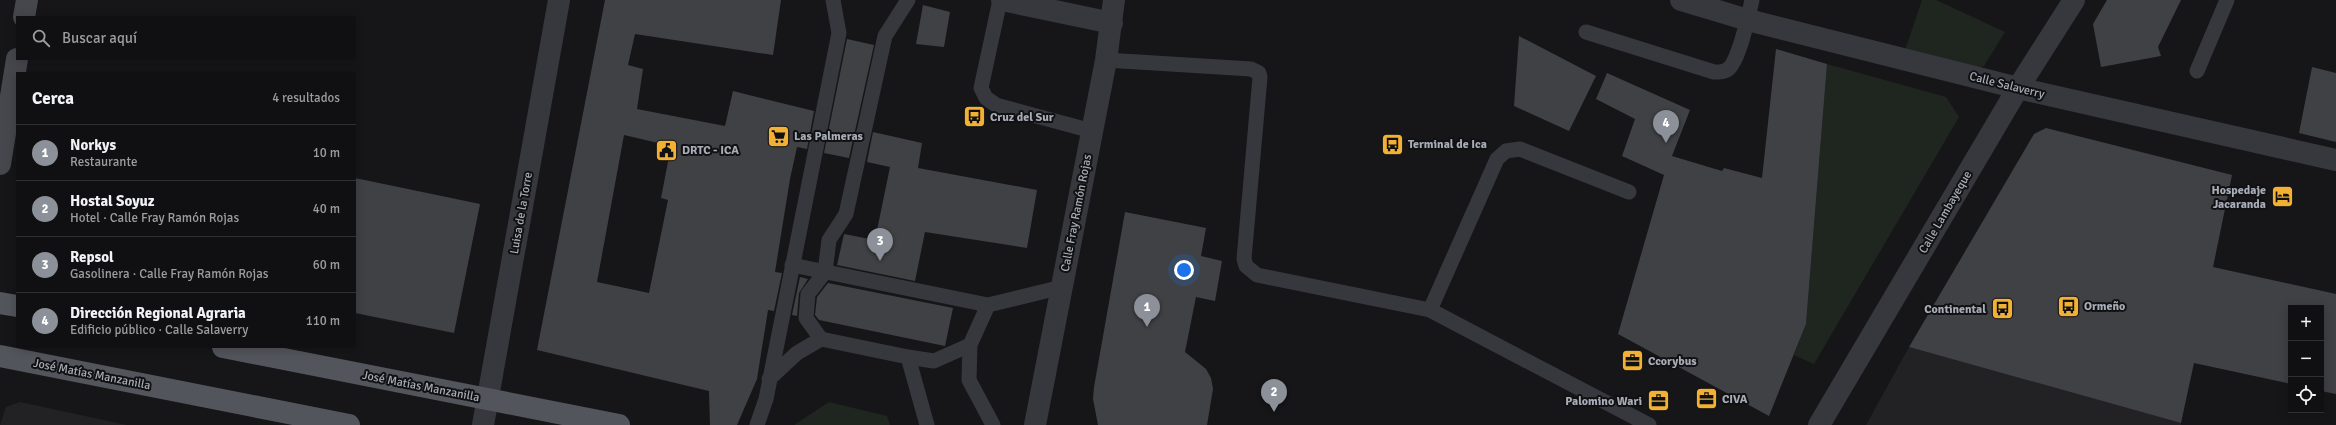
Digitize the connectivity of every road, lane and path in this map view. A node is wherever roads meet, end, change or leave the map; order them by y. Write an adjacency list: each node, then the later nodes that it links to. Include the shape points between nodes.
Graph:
1 (27, 0): 11 (main road)
2 (559, 0): 35 (street, Luisa de la Torre)
3 (833, 0): 22 (lane, via 838,33)
4 (908, 0): 23 (lane, via 885,36 846,214 829,240)
5 (1001, 0): 12 (street); 18 (lane, via 981,88 986,98 996,106)
6 (1114, 0): 12 (street, Calle Fray Ramón Rojas)
7 (1681, 0): 10 (street, Calle Salaverry)
8 (2074, 0): 17 (street, Calle Lambayeque)
9 (2226, 0): 16 (lane)
10 (1750, 10): 13 (lane, via 1731,66 1724,72 1714,72); 17 (street, Calle Salaverry)
11 (24, 16)
12 (1112, 23): 15 (street, Calle Fray Ramón Rojas)
13 (1586, 32)
14 (18, 60): 20 (main road)
15 (1106, 60): 18 (street, Calle Fray Ramón Rojas); 28 (lane, via 1256,70 1260,77 1244,259 1246,266 1257,275)
16 (2197, 71)
17 (2018, 88): 19 (street, Calle Salaverry); 44 (street, Calle Lambayeque)
18 (1092, 131): 24 (street, Calle Fray Ramón Rojas)
19 (2336, 160)
20 (0, 164)
21 (1629, 192): 28 (lane, via 1520,149 1506,151 1497,159)
22 (792, 265): 23 (lane); 34 (lane)
23 (825, 272): 26 (lane); 29 (lane, via 808,294 806,318)
24 (1062, 287): 26 (lane); 42 (street, Calle Fray Ramón Rojas)
25 (0, 303): 27 (main road)
26 (988, 305): 30 (lane)
27 (16, 306)
28 (1430, 310): 43 (lane)
29 (820, 339): 33 (lane); 34 (lane, via 797,353)
30 (970, 345): 33 (lane, via 934,361); 41 (lane, via 969,380)
31 (228, 348): 35 (main road, José Matías Manzanilla)
32 (0, 356): 36 (main road, José Matías Manzanilla)
33 (908, 357): 40 (lane)
34 (769, 379): 39 (lane)
35 (488, 399): 37 (street, Luisa de la Torre); 38 (main road, José Matías Manzanilla)
36 (349, 425)
37 (483, 425)
38 (619, 425)
39 (757, 425)
40 (927, 425)
41 (993, 425)
42 (1035, 425)
43 (1649, 425)
44 (1819, 425)

